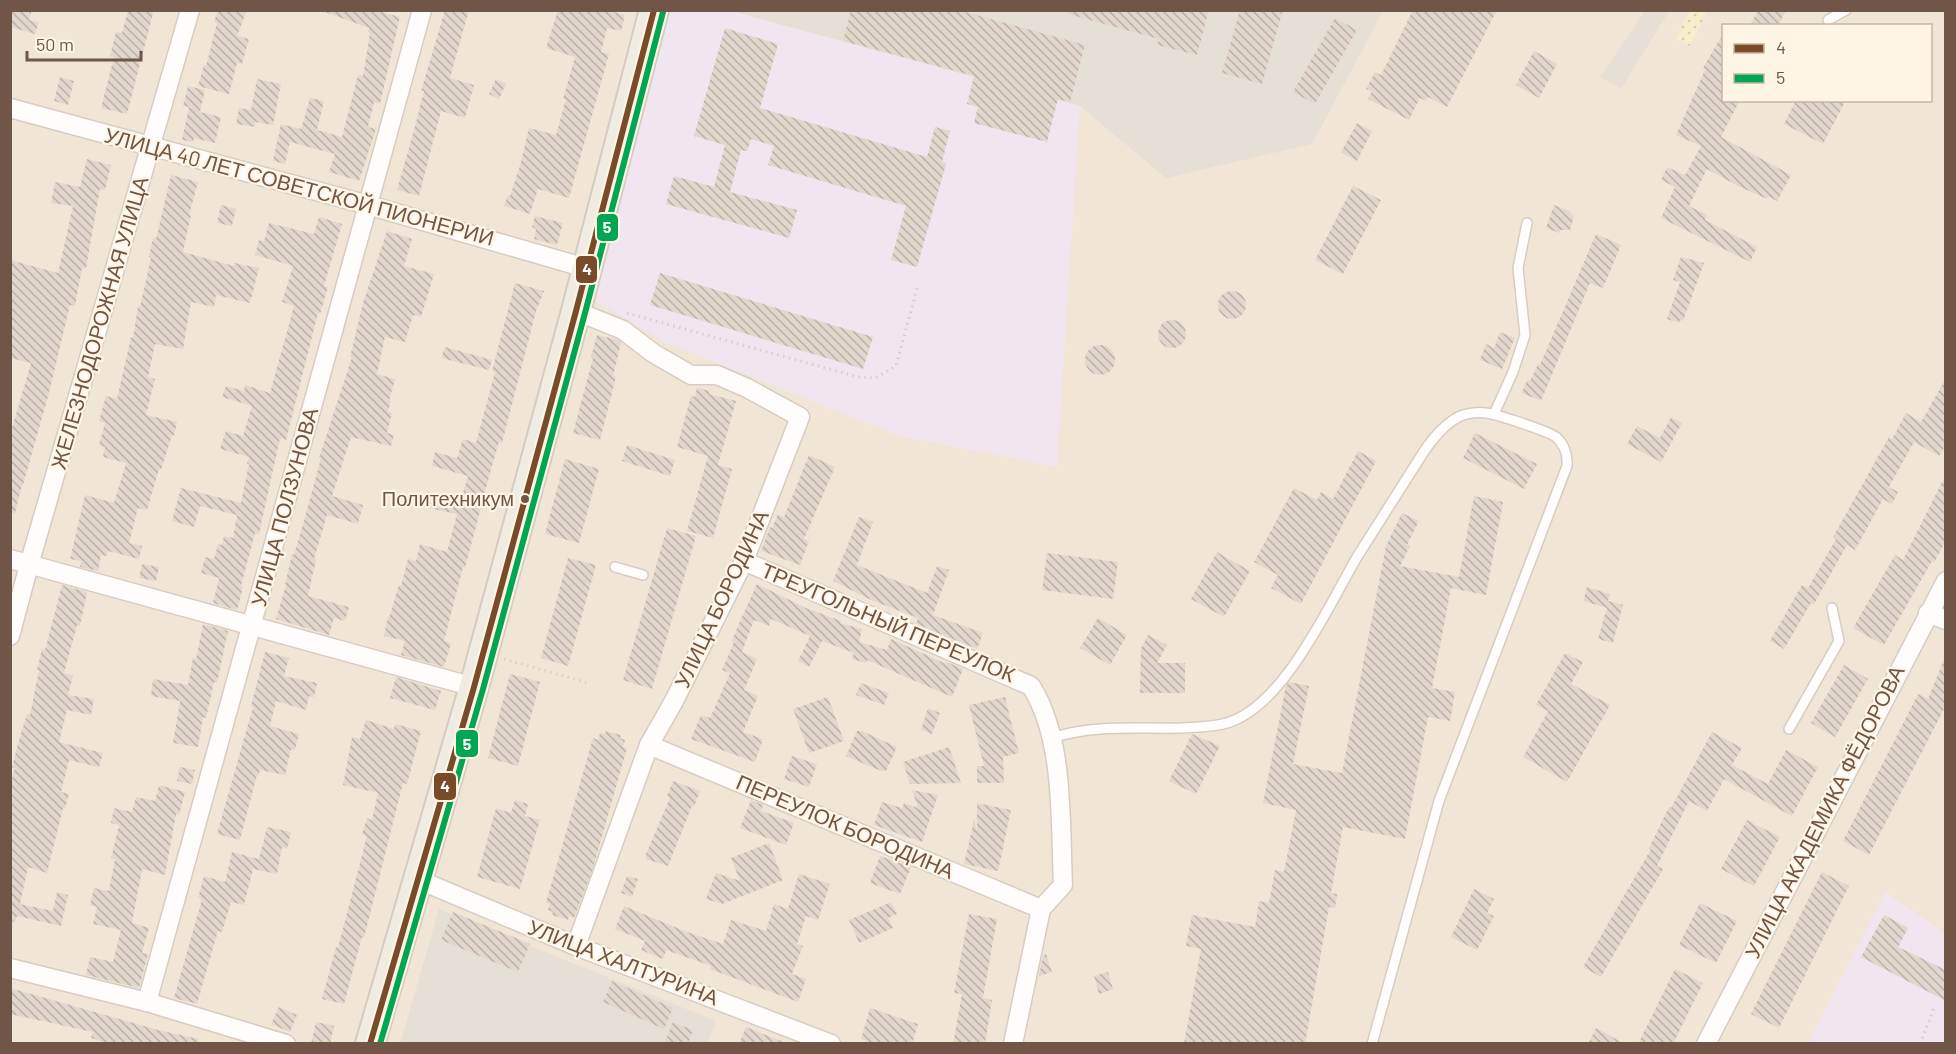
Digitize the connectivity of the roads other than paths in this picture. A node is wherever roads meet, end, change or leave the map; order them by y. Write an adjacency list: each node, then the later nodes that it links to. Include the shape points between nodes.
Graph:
1 (190, 10): 7 (street, ЖЕЛЕЗНОДОРОЖНАЯ УЛИЦА)
2 (422, 10): 8 (street, УЛИЦА ПОЛЗУНОВА)
3 (654, 10): 10 (main road)
4 (1846, 10): 5 (lane)
5 (1828, 20)
6 (10, 108): 7 (street, УЛИЦА 40 ЛЕТ СОВЕТСКОЙ ПИОНЕРИИ)
7 (152, 146): 8 (street, УЛИЦА 40 ЛЕТ СОВЕТСКОЙ ПИОНЕРИИ); 15 (street, ЖЕЛЕЗНОДОРОЖНАЯ УЛИЦА)
8 (368, 205): 10 (street, УЛИЦА 40 ЛЕТ СОВЕТСКОЙ ПИОНЕРИИ); 22 (street, УЛИЦА ПОЛЗУНОВА)
9 (1527, 223): 12 (lane, via 1518,268 1525,335)
10 (586, 268): 11 (main road)
11 (576, 311): 14 (street, УЛИЦА БОРОДИНА, via 622,330 691,375 717,375 800,417); 24 (main road)
12 (1494, 414): 26 (lane, via 1460,416 1432,439 1305,649 1265,700 1251,711 1224,724 1203,727 1102,728); 37 (lane, via 1555,436 1565,449 1567,466 1439,801)
13 (10, 559): 15 (street)
14 (744, 561): 26 (street, ТРЕУГОЛЬНЫЙ ПЕРЕУЛОК, via 1031,686 1040,700); 27 (street, УЛИЦА БОРОДИНА)
15 (29, 565): 22 (street); 23 (street, ЖЕЛЕЗНОДОРОЖНАЯ УЛИЦА)
16 (615, 567): 17 (lane)
17 (643, 575)
18 (1946, 581): 20 (street, УЛИЦА АКАДЕМИКА ФЁДОРОВА)
19 (1832, 608): 25 (lane, via 1839,641)
20 (1928, 613): 21 (street); 38 (street, УЛИЦА АКАДЕМИКА ФЁДОРОВА)
21 (1946, 620)
22 (252, 626): 24 (street); 32 (street, УЛИЦА ПОЛЗУНОВА)
23 (10, 636)
24 (474, 687): 28 (main road)
25 (1790, 729)
26 (1051, 738): 29 (street, via 1058,773 1063,885)
27 (649, 745): 29 (street, ПЕРЕУЛОК БОРОДИНА); 30 (street, УЛИЦА БОРОДИНА)
28 (417, 879): 30 (street, УЛИЦА ХАЛТУРИНА); 34 (main road)
29 (1041, 909): 36 (street)
30 (576, 946): 35 (street, УЛИЦА ХАЛТУРИНА)
31 (10, 968): 32 (street)
32 (147, 1002): 33 (street)
33 (286, 1044)
34 (370, 1044)
35 (831, 1044)
36 (1013, 1044)
37 (1372, 1044)
38 (1706, 1044)

